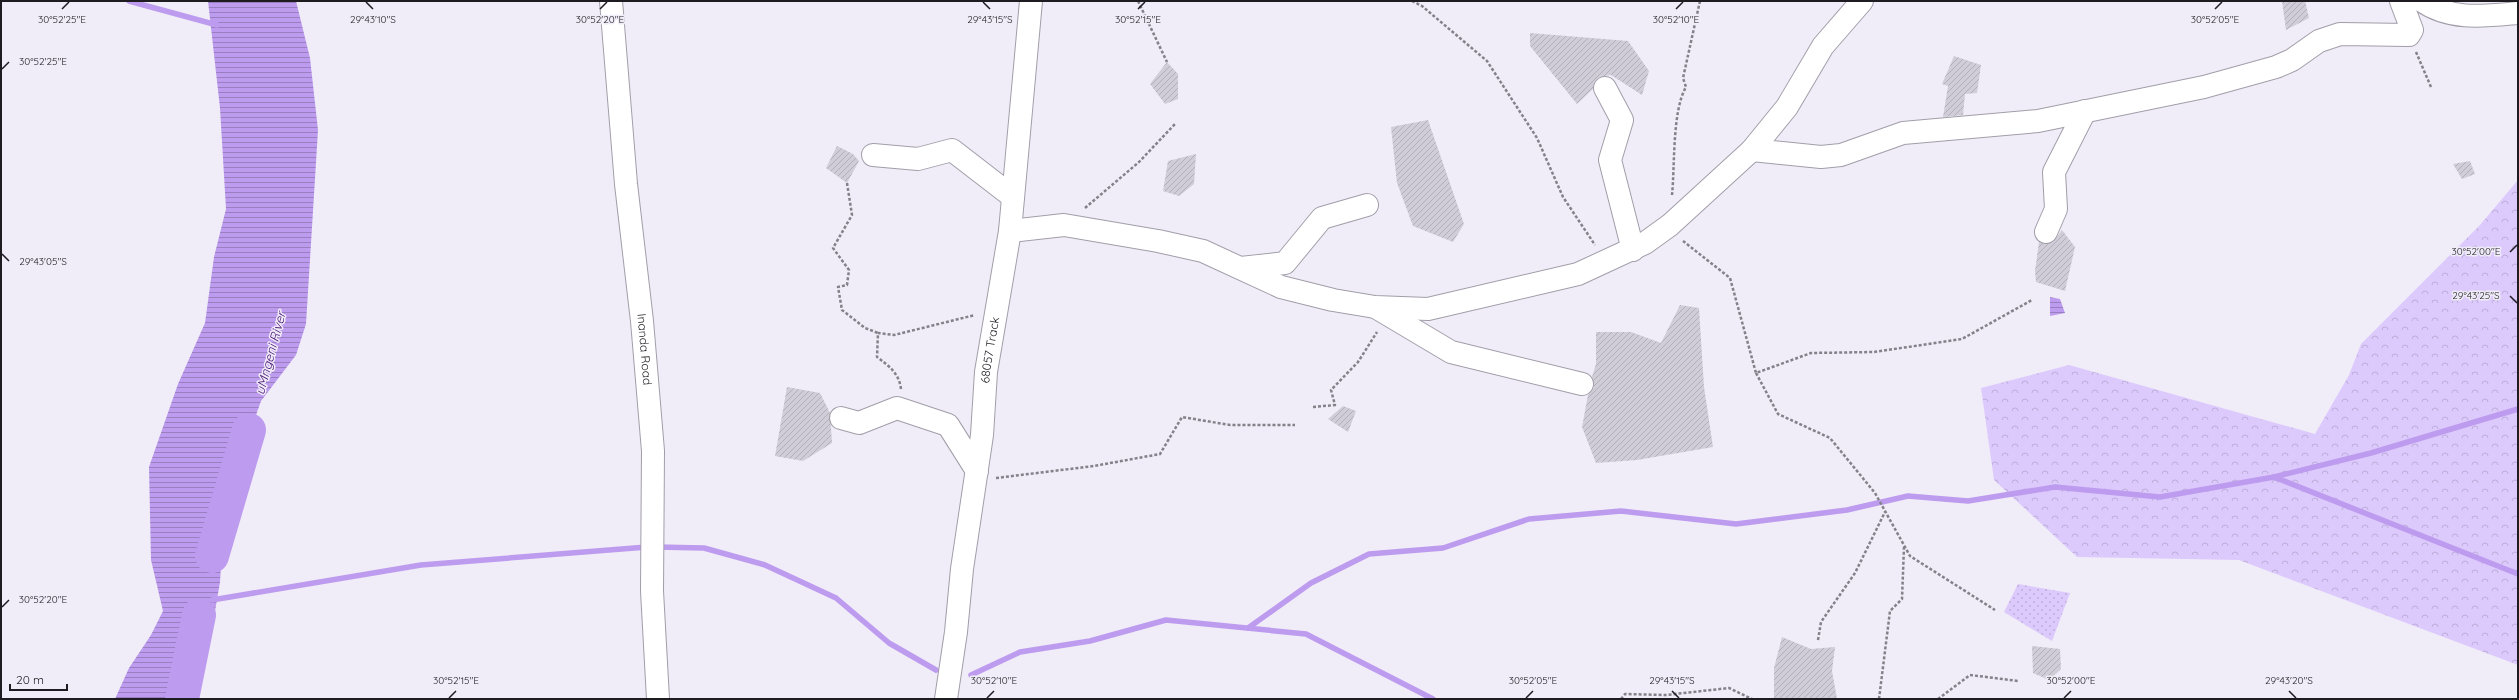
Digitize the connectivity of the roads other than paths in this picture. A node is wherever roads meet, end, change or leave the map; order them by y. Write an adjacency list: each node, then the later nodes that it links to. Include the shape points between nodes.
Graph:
1 (611, 1): 21 (street, Inanda Road, via 626,184 642,321 653,451 652,591)
2 (1031, 1): 11 (street, 68057 Track)
3 (1862, 1): 9 (street, via 1823,46 1787,107)
4 (2401, 1): 8 (street, via 2412,30 2409,35 2340,34 2319,42 2276,67 2204,87)
5 (2422, 1): 6 (street, via 2439,10 2459,15)
6 (2518, 13)
7 (1606, 88): 15 (street, via 1622,120 1610,160)
8 (2085, 111): 9 (street, via 2008,125 1903,133 1841,155 1820,157); 14 (street, via 2054,172 2056,209)
9 (1752, 150): 15 (street, via 1670,225)
10 (873, 155): 11 (street, via 918,159 952,150)
11 (1013, 197): 13 (street, 68057 Track)
12 (1367, 205): 16 (street, via 1322,218 1285,263)
13 (1010, 231): 16 (street, via 1064,224 1203,252); 20 (street, 68057 Track, via 986,372 982,435)
14 (2046, 232)
15 (1633, 250): 17 (street, via 1578,274 1428,310)
16 (1241, 268): 17 (street, via 1281,287)
17 (1382, 311): 18 (street, via 1451,352)
18 (1582, 384)
19 (841, 418): 20 (street, via 859,423 896,408 948,425)
20 (976, 476): 22 (street, 68057 Track)
21 (658, 699)
22 (946, 699)

